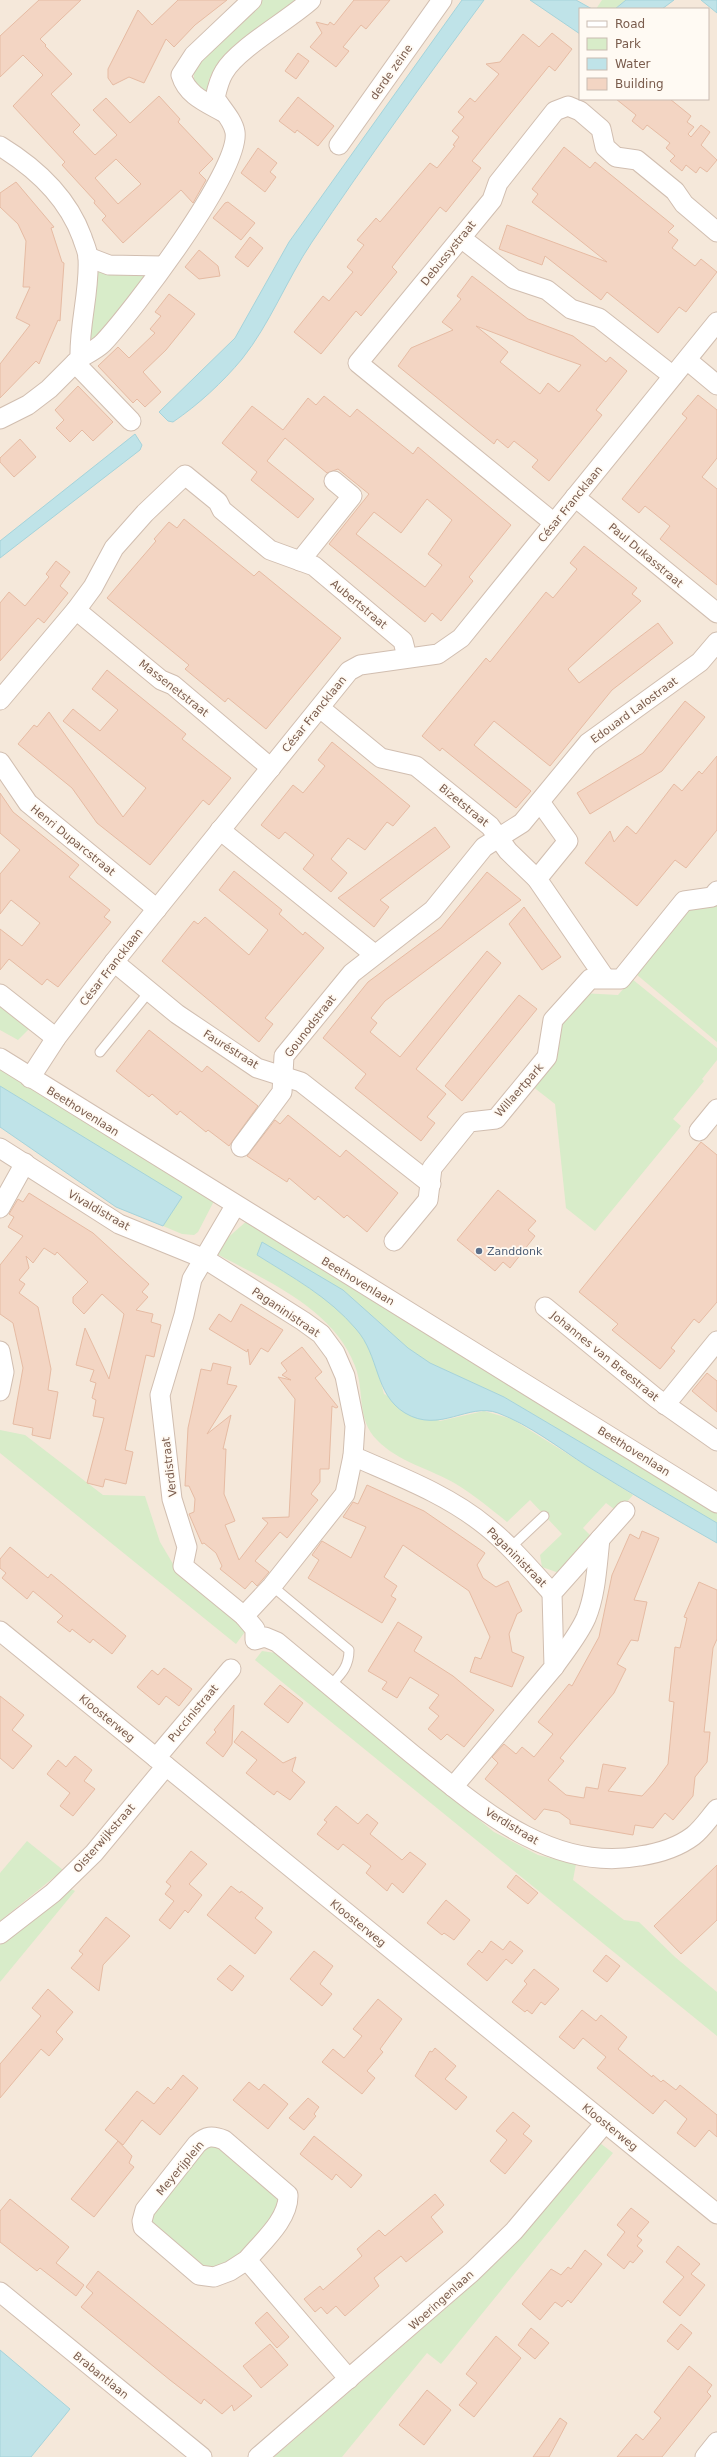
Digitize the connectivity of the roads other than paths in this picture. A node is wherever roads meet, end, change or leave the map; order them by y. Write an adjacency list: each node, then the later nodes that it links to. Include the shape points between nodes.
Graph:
1 (252, 0): 4 (street, via 194,55 181,75 184,85 191,93)
2 (311, 0): 4 (street, via 286,22 249,47 225,70 218,83 215,98)
3 (442, 0): 5 (street, derde zeine)
4 (223, 112): 10 (street, via 232,123 235,132 234,148 212,195)
5 (339, 145)
6 (0, 146): 9 (street, via 28,163 55,191 78,227)
7 (717, 232): 8 (street, Debussystraat, via 684,204 675,191 637,160 616,157 605,147 601,129 580,111 568,106 555,111 498,183 492,200)
8 (461, 238): 14 (street, via 514,279 547,290 571,309 599,318); 20 (street, Debussystraat, via 358,363)
9 (88, 256): 10 (street, via 108,265); 13 (street)
10 (162, 266): 13 (street, via 101,345)
11 (717, 322): 12 (street, César Francklaan)
12 (687, 360): 14 (street, César Francklaan); 15 (street)
13 (77, 361): 16 (street, via 49,390 28,405); 17 (street)
14 (673, 376): 19 (street, César Francklaan)
15 (717, 385)
16 (0, 419)
17 (131, 421)
18 (334, 481): 21 (street, via 352,496)
19 (575, 497): 20 (street, César Francklaan); 23 (street, Paul Dukasstraat)
20 (554, 523): 25 (street, César Francklaan, via 462,638 438,654)
21 (300, 562): 22 (street, Aubertstraat, via 270,550 185,475 145,513 114,548 93,587); 25 (street, Aubertstraat, via 314,566 375,616 403,641)
22 (76, 610): 26 (street); 29 (street, Massenetstraat, via 161,680 173,685)
23 (717, 614)
24 (717, 642): 30 (street, Edouard Lalostraat, via 700,662 588,743)
25 (407, 657): 27 (street, César Francklaan, via 360,665 349,671)
26 (0, 700)
27 (320, 708): 29 (street, César Francklaan); 32 (street, Bizetstraat, via 381,758 416,766 490,826)
28 (0, 762): 35 (street, Henri Duparcstraat, via 28,803)
29 (271, 768): 31 (street, César Francklaan)
30 (540, 802): 32 (street, Edouard Lalostraat, via 522,823); 33 (street, via 568,840)
31 (220, 830): 35 (street, César Francklaan); 36 (street)
32 (498, 837): 33 (street, Bizetstraat); 36 (street, Gounodstraat, via 484,847 433,910)
33 (536, 879): 38 (street, Bizetstraat)
34 (717, 891): 38 (street, Willaertpark, via 712,897 684,902 621,979)
35 (157, 909): 37 (street, César Francklaan)
36 (374, 954): 44 (street, Gounodstraat, via 352,973 284,1056)
37 (114, 962): 39 (street, Fauréstraat); 41 (street, César Francklaan)
38 (605, 978): 51 (street, Willaertpark, via 590,979 553,1020 547,1057 496,1119 469,1122 432,1168)
39 (149, 992): 42 (lane); 44 (street, Fauréstraat, via 257,1068)
40 (0, 994): 41 (street)
41 (56, 1038): 45 (street, César Francklaan)
42 (100, 1052)
43 (0, 1058): 45 (street, Beethovenlaan)
44 (283, 1074): 48 (street, Gounodstraat, via 282,1092); 51 (street, Fauréstraat, via 301,1082)
45 (30, 1078): 52 (street, Beethovenlaan)
46 (717, 1109): 47 (street)
47 (699, 1131)
48 (240, 1147)
49 (0, 1148): 50 (street, Vivaldistraat)
50 (26, 1163): 53 (street); 55 (street, Vivaldistraat, via 119,1224)
51 (431, 1184): 54 (street, Willaertpark, via 428,1200)
52 (235, 1206): 55 (street, Verdistraat); 63 (street, Beethovenlaan)
53 (0, 1208)
54 (394, 1241)
55 (204, 1259): 62 (street, Paganinistraat, via 321,1334 335,1353 345,1376 355,1426); 70 (street, Verdistraat, via 192,1279 160,1395 172,1499 187,1547 183,1566)
56 (545, 1307): 60 (street, Johannes van Breestraat)
57 (717, 1341): 60 (street, Johannes van Breestraat)
58 (0, 1351): 59 (street, via 4,1372)
59 (0, 1392)
60 (665, 1405): 61 (street, Johannes van Breestraat)
61 (717, 1441)
62 (354, 1456): 67 (street, Paganinistraat, via 445,1498 486,1526); 68 (street, Paganinistraat, via 345,1494)
63 (717, 1503)
64 (625, 1511): 66 (street, Paganinistraat)
65 (544, 1516): 67 (lane)
66 (600, 1539): 69 (street, Paganinistraat); 72 (street, via 596,1577 586,1617)
67 (510, 1548): 69 (street, Paganinistraat)
68 (272, 1586): 70 (street, Paganinistraat); 74 (lane, via 349,1650 346,1669)
69 (552, 1593): 72 (street, Paganinistraat)
70 (244, 1616): 74 (street, Verdistraat, via 255,1629 250,1645 265,1637 277,1642)
71 (0, 1631): 75 (street, Kloosterweg)
72 (554, 1667): 76 (street)
73 (231, 1668): 75 (street, Puccinistraat)
74 (330, 1686): 76 (street, Verdistraat)
75 (161, 1762): 78 (street, Oisterwijkstraat, via 94,1853 54,1893); 79 (street, Kloosterweg)
76 (453, 1787): 77 (street, Verdistraat, via 502,1823 537,1843 573,1854 619,1860 666,1852 694,1835)
77 (717, 1809)
78 (0, 1934)
79 (604, 2123): 80 (street, Kloosterweg); 83 (street, Woeringenlaan, via 514,2230 472,2272)
80 (717, 2214)
81 (247, 2260): 81 (street, Meyerijplein, via 214,2277 199,2275 143,2227 145,2210 205,2137 215,2136 224,2140 288,2195 289,2204 282,2218); 83 (street)
82 (0, 2292): 84 (street, Brabantlaan)
83 (349, 2379): 85 (street, Woeringenlaan)
84 (202, 2457)
85 (258, 2457)

